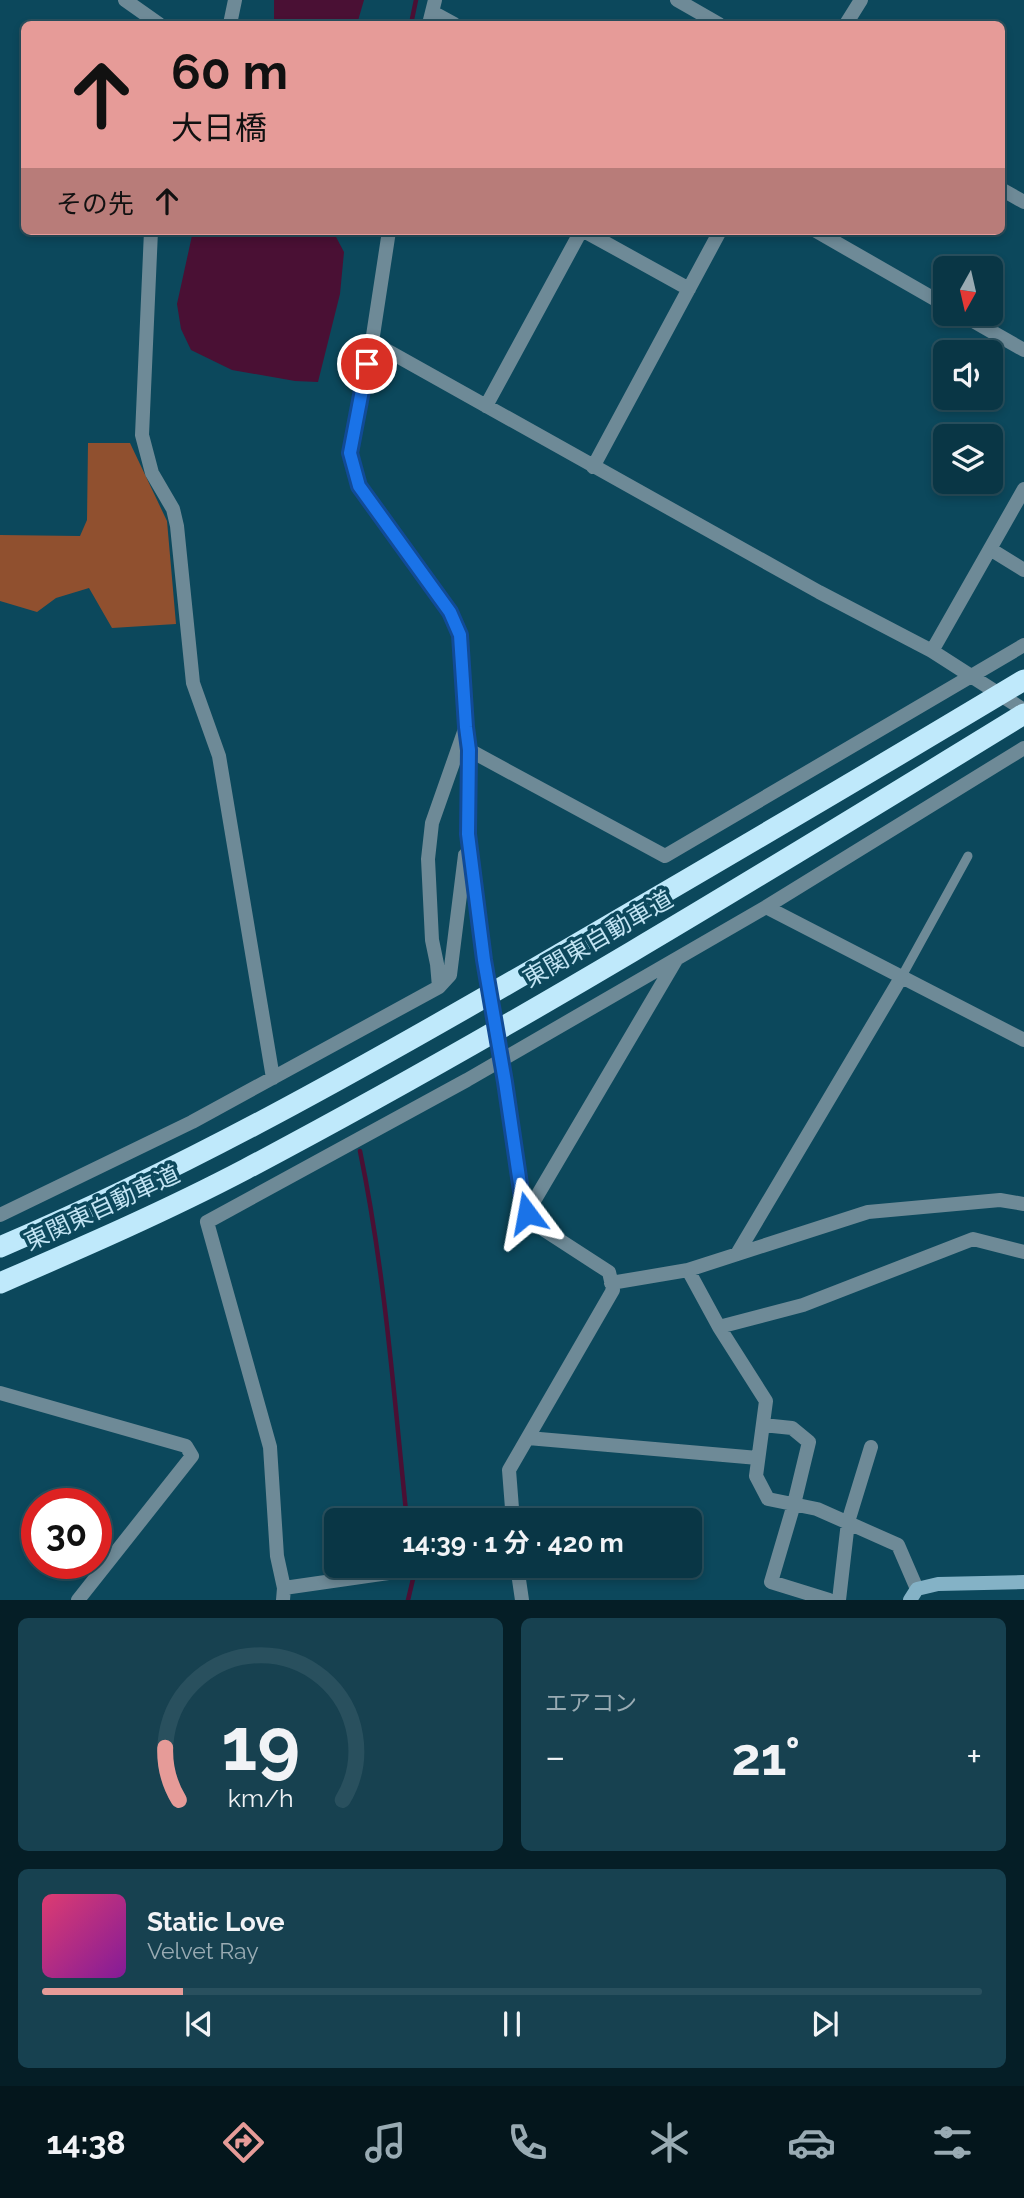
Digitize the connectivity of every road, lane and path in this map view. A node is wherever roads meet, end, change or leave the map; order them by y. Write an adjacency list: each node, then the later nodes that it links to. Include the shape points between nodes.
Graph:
1 (125, 0): 6 (street)
2 (235, 0): 7 (street)
3 (677, 0): 9 (street)
4 (861, 0): 10 (street)
5 (432, 12): 8 (street)
6 (155, 21)
7 (231, 21)
8 (448, 21)
9 (714, 21)
10 (848, 21)
11 (1005, 191): 12 (street)
12 (1024, 202)
13 (151, 235): 43 (street, via 142,435 152,473 173,509 177,526 193,683 219,756)
14 (388, 235): 22 (street)
15 (581, 235): 24 (street)
16 (590, 235): 19 (street)
17 (718, 235): 19 (street)
18 (823, 235): 20 (street)
19 (689, 289): 25 (street)
20 (933, 298)
21 (982, 326): 23 (street)
22 (372, 342): 24 (street); 33 (street, via 350,453 359,486 450,612 460,635)
23 (1024, 350)
24 (486, 405): 25 (street)
25 (593, 467): 30 (street)
26 (1024, 489): 27 (street)
27 (990, 549): 28 (street); 30 (street)
28 (1024, 570)
29 (1024, 645): 35 (street, via 666,856)
30 (932, 651): 32 (street)
31 (1024, 680): 47 (highway, 東関東自動車道, via 440,1023 129,1190)
32 (1024, 712): 51 (highway, 東関東自動車道, via 791,857 468,1046 245,1169)
33 (466, 727): 35 (street); 41 (street, via 432,823 428,859)
34 (1024, 748): 38 (street)
35 (469, 750): 36 (street)
36 (468, 834): 41 (street, via 454,955 450,975); 45 (street, via 484,960)
37 (968, 856): 40 (lane)
38 (766, 907): 39 (street); 40 (street)
39 (677, 959): 45 (street); 65 (street, via 207,1222 271,1447)
40 (902, 976): 42 (street); 49 (street)
41 (439, 987): 43 (street)
42 (1024, 1040)
43 (273, 1078): 46 (street)
44 (1024, 1204): 49 (street, via 1000,1200 868,1212)
45 (527, 1213): 52 (street, via 538,1226 608,1272)
46 (0, 1215)
47 (0, 1247)
48 (1024, 1252): 53 (street, via 973,1239 803,1305)
49 (737, 1254): 50 (street)
50 (688, 1270): 52 (street); 53 (street)
51 (0, 1283)
52 (611, 1283): 56 (street, via 613,1290)
53 (719, 1326): 55 (street, via 766,1401)
54 (0, 1393): 67 (street, via 186,1446 192,1456)
55 (763, 1425): 58 (street); 59 (street, via 792,1428 809,1442)
56 (528, 1438): 58 (street); 60 (street, via 509,1470)
57 (871, 1447): 61 (street)
58 (758, 1458): 59 (street, via 756,1476 768,1499)
59 (794, 1504): 61 (street); 69 (street, via 771,1582)
60 (512, 1508)
61 (848, 1522): 66 (street, via 898,1545); 70 (street)
62 (371, 1578): 65 (street)
63 (519, 1578): 68 (street)
64 (1024, 1582): 66 (street, via 937,1584)
65 (283, 1594)
66 (913, 1594)
67 (78, 1600)
68 (523, 1600)
69 (830, 1600)
70 (839, 1600)

